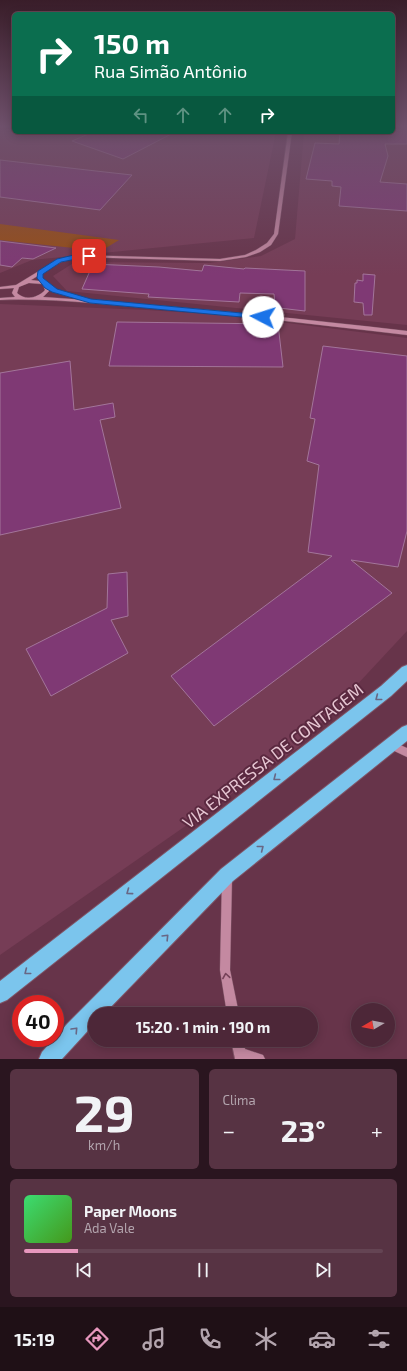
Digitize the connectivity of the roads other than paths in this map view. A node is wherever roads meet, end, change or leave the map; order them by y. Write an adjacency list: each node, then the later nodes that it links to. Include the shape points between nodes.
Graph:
1 (284, 176): 2 (street, via 276,234 269,244 246,256 220,260 78,256 59,261)
2 (40, 273): 3 (street); 4 (street, via 40,278)
3 (19, 284): 4 (street, via 34,281); 5 (street); 6 (street, via 14,293)
4 (46, 285): 7 (street, via 45,294); 9 (street, via 54,291)
5 (0, 288)
6 (21, 298): 7 (street); 8 (street)
7 (34, 298): 9 (street)
8 (0, 299)
9 (90, 301): 10 (street)
10 (407, 333)
11 (407, 672): 16 (highway, VIA EXPRESSA DE CONTAGEM, one-way to 16, via 161,869 112,904)
12 (407, 732): 13 (highway)
13 (392, 745): 14 (street); 15 (highway, one-way to 13)
14 (407, 753)
15 (227, 875): 17 (street, one-way to 15, via 225,970); 19 (highway, one-way to 15)
16 (0, 993)
17 (232, 1007)
18 (240, 1056): 20 (street)
19 (49, 1059)
20 (258, 1059)

